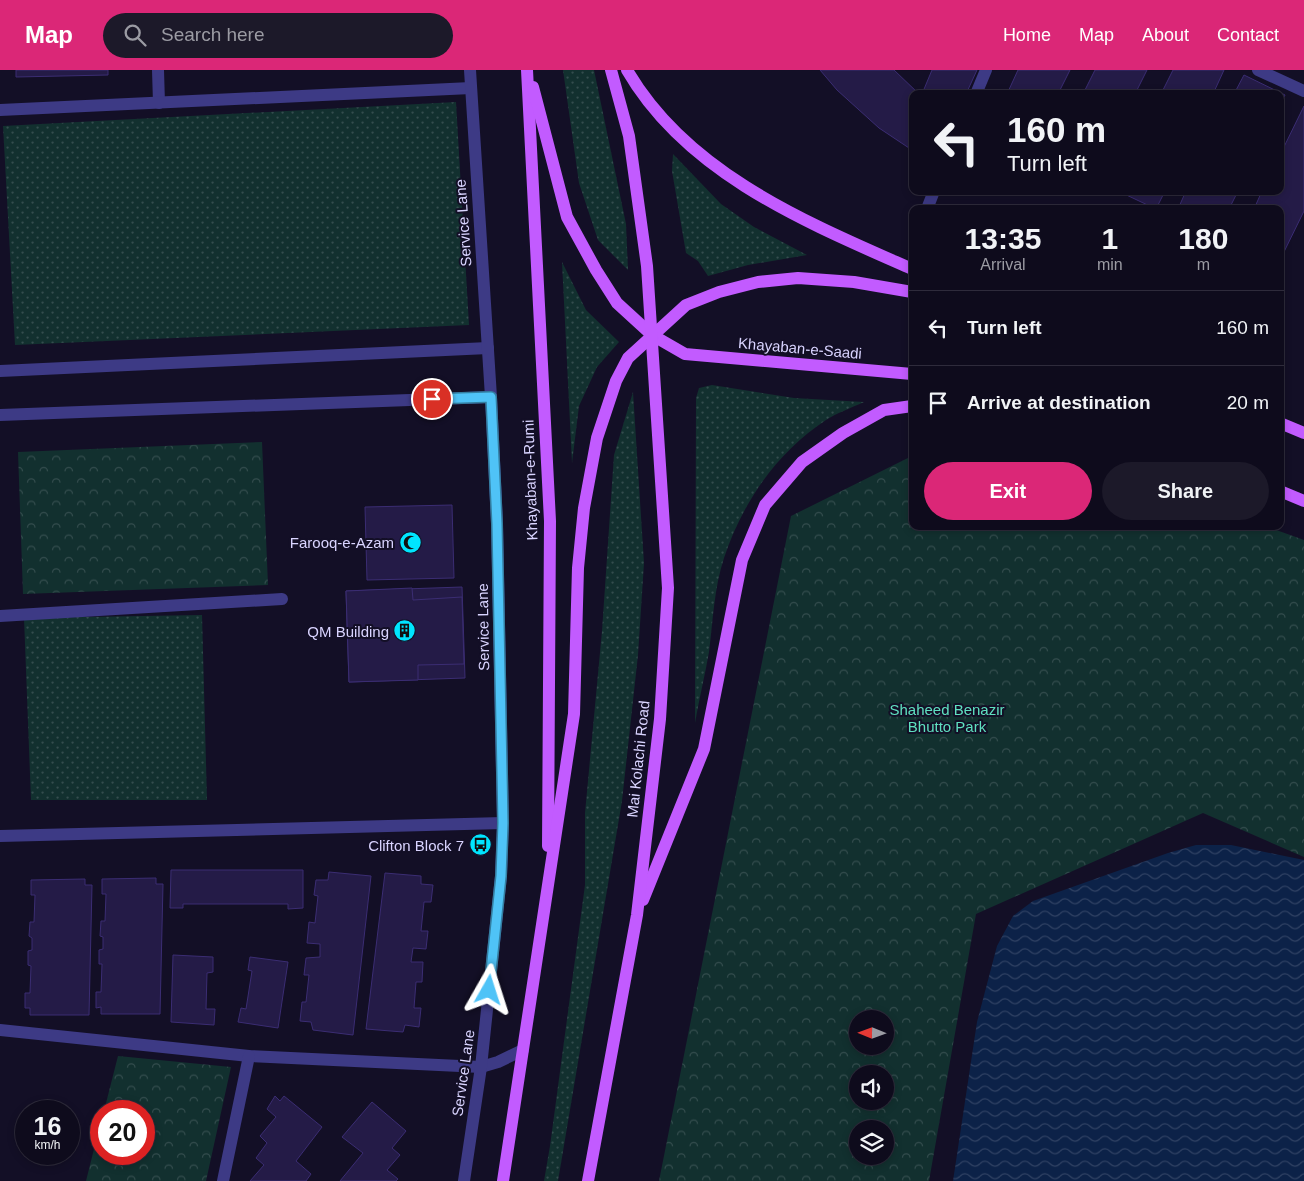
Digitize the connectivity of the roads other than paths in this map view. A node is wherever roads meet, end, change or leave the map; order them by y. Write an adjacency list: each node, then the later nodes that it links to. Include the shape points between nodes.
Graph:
1 (158, 70): 11 (street)
2 (470, 70): 8 (street, Service Lane)
3 (527, 70): 15 (main road, via 567,217 617,303); 30 (main road, Khayaban-e-Rumi, via 550,521)
4 (611, 70): 15 (main road, via 629,136 647,266)
5 (628, 70): 13 (main road, via 637,86 679,136 729,174 792,214)
6 (986, 70): 9 (street)
7 (1258, 70): 10 (street)
8 (471, 88): 11 (street); 16 (street, Service Lane)
9 (978, 90)
10 (1304, 92)
11 (159, 103): 12 (street)
12 (0, 110)
13 (909, 268)
14 (909, 291): 15 (main road, via 854,282 798,278 758,282 686,305)
15 (652, 335): 18 (main road, Khayaban-e-Saadi, via 686,354); 30 (main road, via 628,358 616,381 595,446 578,568 574,714); 31 (main road, Mai Kolachi Road, via 668,588 660,719)
16 (488, 348): 17 (street); 19 (street, Service Lane)
17 (0, 371)
18 (909, 374)
19 (491, 397): 21 (street); 28 (street, Service Lane)
20 (909, 406): 31 (main road, via 884,410 843,433 802,462 766,505 742,560 704,749)
21 (0, 415)
22 (1284, 425): 23 (main road)
23 (1304, 433)
24 (1284, 493): 25 (main road)
25 (1304, 501)
26 (282, 598): 27 (street)
27 (0, 616)
28 (503, 823): 29 (street); 35 (street, Service Lane, via 501,876)
29 (0, 836)
30 (547, 888): 33 (main road)
31 (637, 915): 39 (main road, Mai Kolachi Road)
32 (0, 1030): 34 (street)
33 (523, 1050): 35 (street); 38 (main road)
34 (249, 1056): 35 (street); 36 (street)
35 (481, 1066): 37 (street, Service Lane)
36 (223, 1181)
37 (464, 1181)
38 (503, 1181)
39 (588, 1181)

